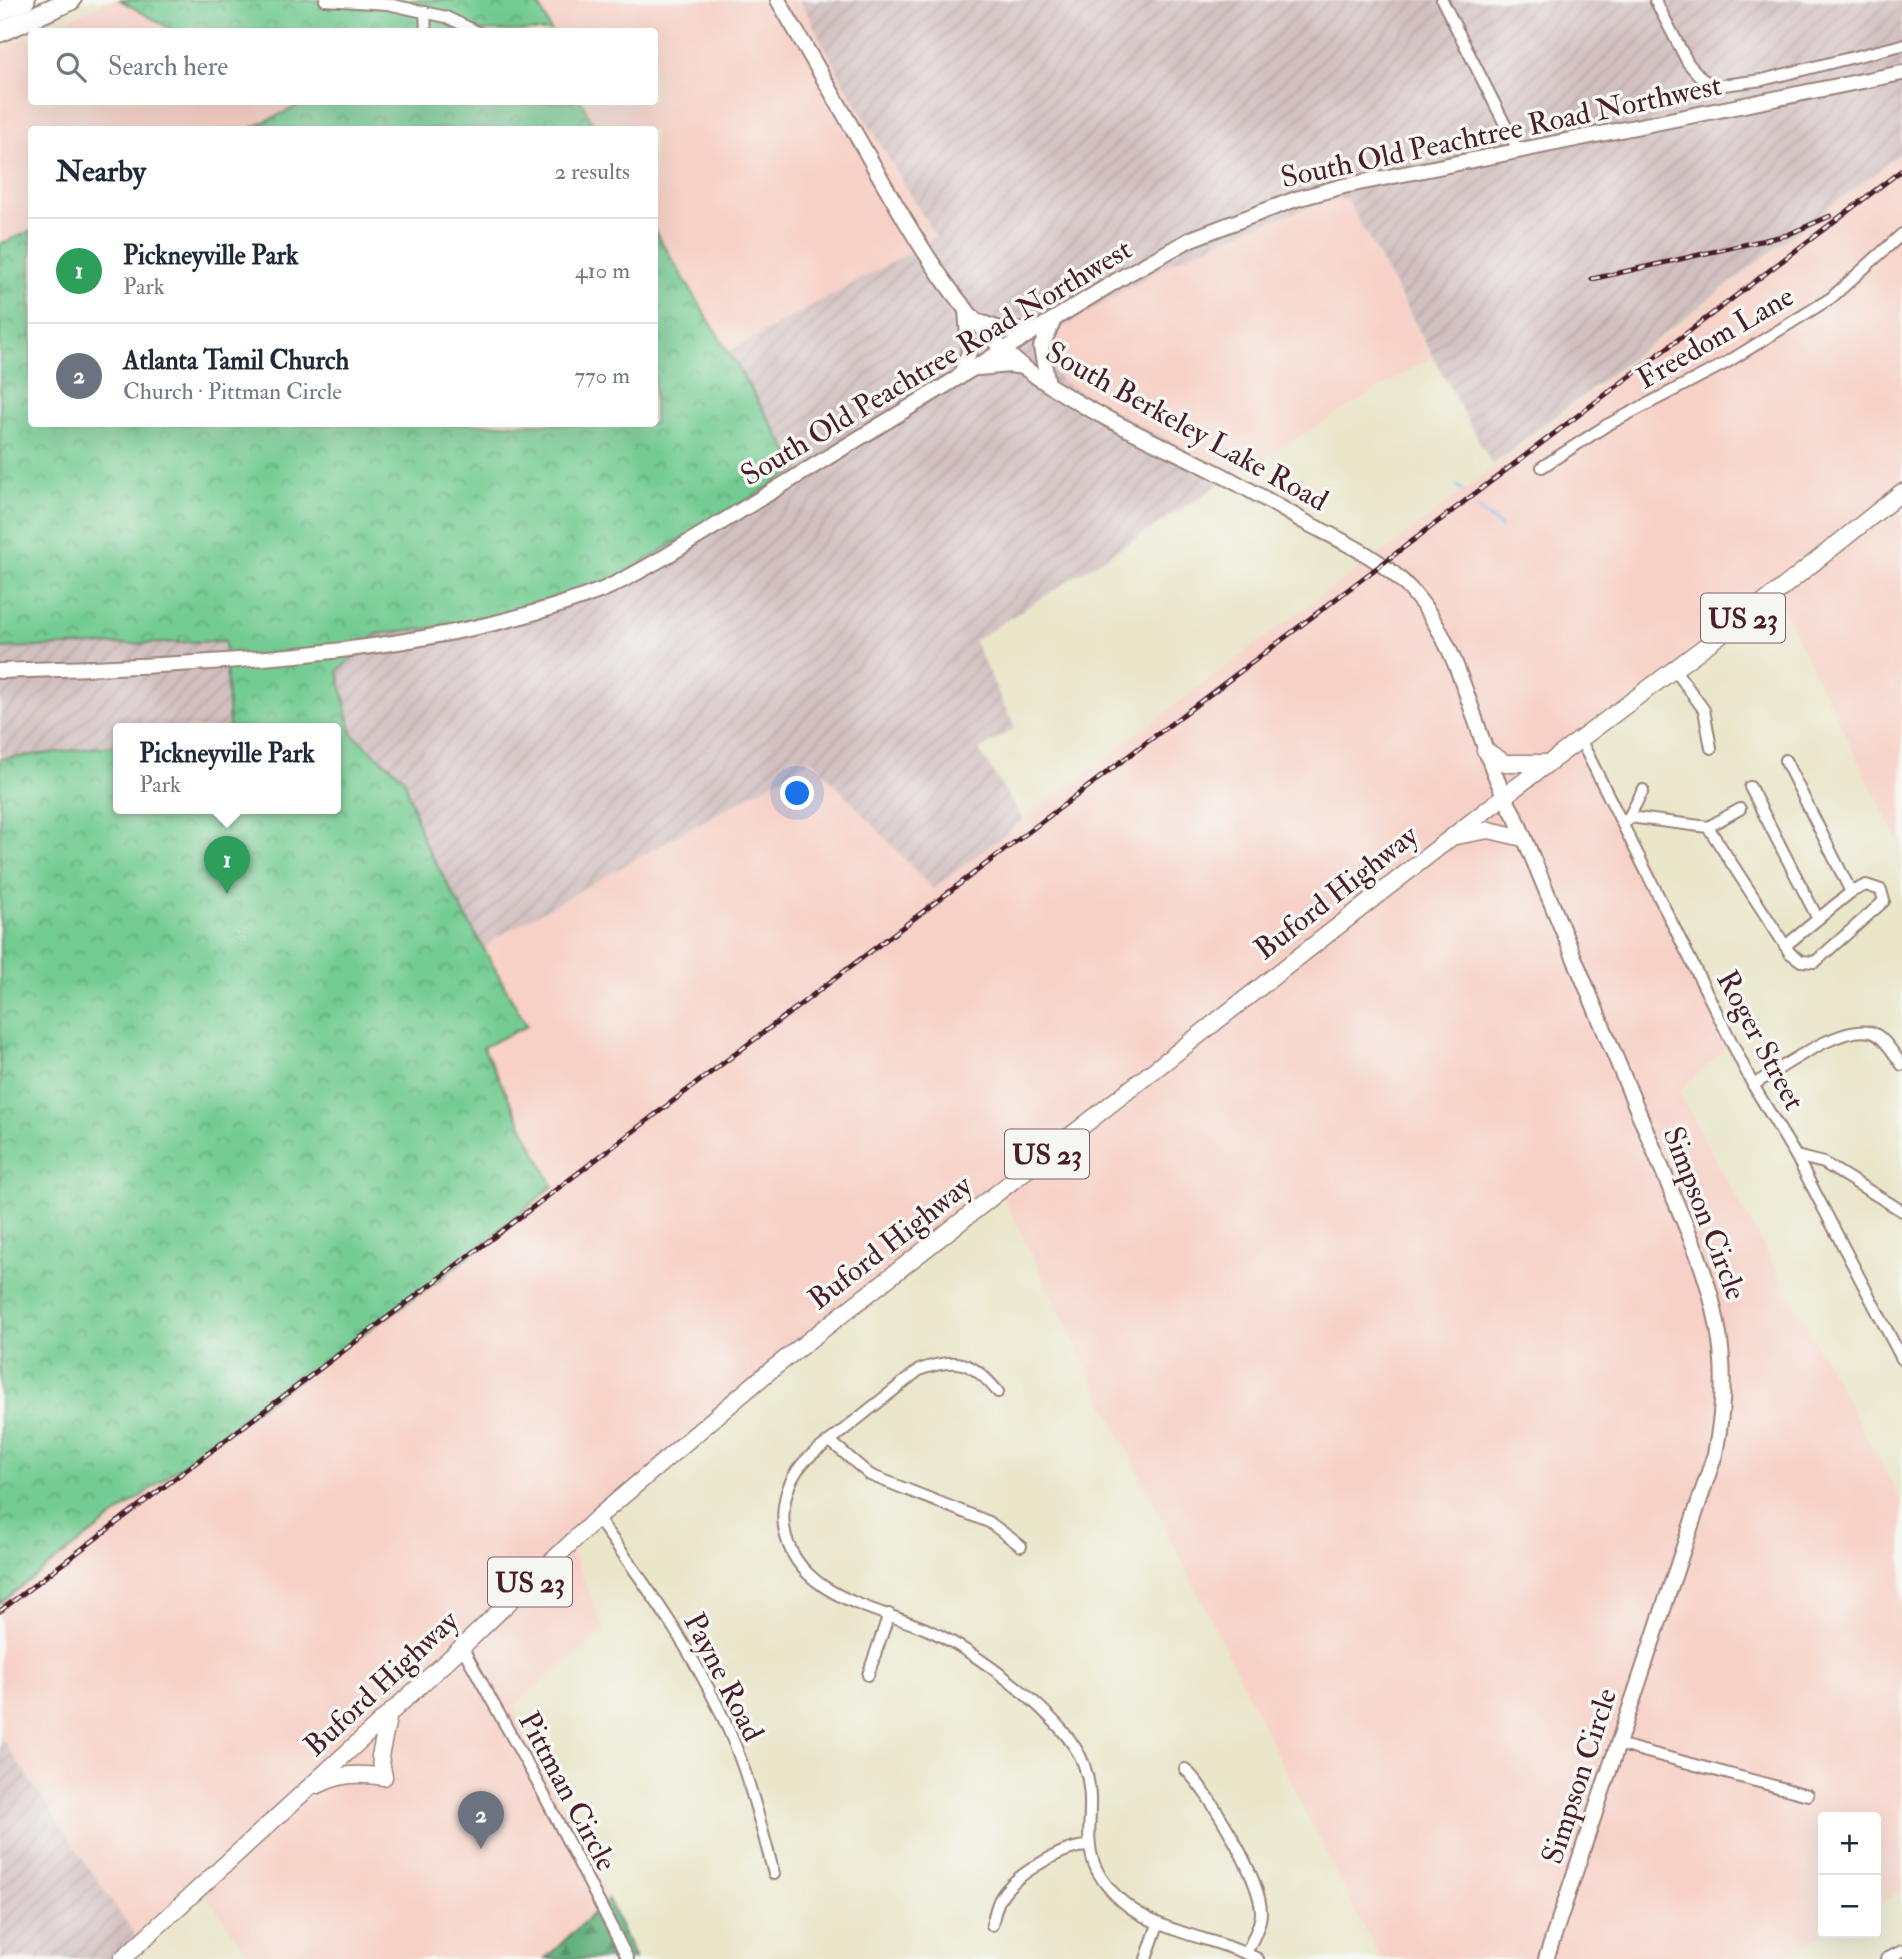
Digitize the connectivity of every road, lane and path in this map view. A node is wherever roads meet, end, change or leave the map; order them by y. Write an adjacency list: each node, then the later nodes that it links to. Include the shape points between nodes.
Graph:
1 (25, 0): 7 (highway)
2 (71, 0): 11 (highway)
3 (325, 0): 8 (street, via 388,4)
4 (779, 0): 16 (street, South Berkeley Lake Road, via 928,259)
5 (1442, 0): 14 (street)
6 (1654, 0): 12 (street, via 1688,63 1716,86 1762,80)
7 (0, 11)
8 (425, 12): 9 (street); 10 (street)
9 (426, 28)
10 (467, 28)
11 (0, 32)
12 (1902, 45)
13 (1902, 73): 14 (street, South Old Peachtree Road Northwest)
14 (1519, 152): 17 (street, South Old Peachtree Road Northwest, via 1344,186 1252,215 1191,239)
15 (1902, 234): 23 (street, Freedom Lane, via 1831,298)
16 (970, 313): 17 (street, via 1006,331); 18 (street, South Berkeley Lake Road); 21 (street, via 969,352)
17 (1046, 326): 18 (street, South Old Peachtree Road Northwest); 22 (street, via 1041,347)
18 (1003, 350): 19 (street, South Berkeley Lake Road); 20 (street, South Old Peachtree Road Northwest)
19 (1025, 368): 20 (street); 22 (street, South Berkeley Lake Road)
20 (974, 369): 21 (street, South Old Peachtree Road Northwest)
21 (960, 377): 27 (street, South Old Peachtree Road Northwest, via 663,558 602,590 542,609 444,633 335,649)
22 (1048, 384): 25 (street, South Berkeley Lake Road)
23 (1542, 467)
24 (1902, 492): 26 (main road, Buford Highway / US 23)
25 (1380, 565): 30 (street, Simpson Circle, via 1399,577 1432,615 1457,665)
26 (1675, 670): 28 (main road, Buford Highway / US 23); 29 (street, via 1704,710)
27 (0, 671)
28 (1581, 741): 32 (main road, Buford Highway / US 23); 37 (street, Roger Street)
29 (1711, 748)
30 (1485, 750): 32 (main road, via 1505,763); 35 (street, Simpson Circle)
31 (1785, 760): 41 (street)
32 (1550, 763): 35 (main road, Buford Highway / US 23)
33 (1750, 787): 42 (street)
34 (1643, 790): 37 (street)
35 (1503, 797): 39 (main road, Buford Highway / US 23); 40 (street, Simpson Circle)
36 (1740, 809): 38 (street)
37 (1626, 822): 38 (street); 45 (street, Roger Street)
38 (1708, 827): 43 (street)
39 (1454, 836): 40 (main road, via 1489,831); 51 (main road, Buford Highway / US 23, via 766,1374)
40 (1523, 838): 57 (street, Simpson Circle, via 1692,1240 1722,1342 1723,1405 1715,1454)
41 (1851, 892): 42 (street); 43 (street, via 1866,885 1876,887 1884,901 1815,962 1801,961)
42 (1818, 919): 43 (street)
43 (1785, 946)
44 (1902, 1065): 45 (street, via 1879,1035 1864,1030 1832,1038)
45 (1753, 1085): 46 (street, Roger Street)
46 (1796, 1156): 47 (street, via 1824,1163); 48 (street, Roger Street)
47 (1902, 1210)
48 (1901, 1355)
49 (998, 1392): 50 (street, via 972,1366 949,1361 936,1364 919,1370)
50 (830, 1441): 52 (street, via 870,1475 989,1522); 53 (street, via 803,1463 789,1487 783,1514 787,1542 792,1555 817,1583)
51 (597, 1518): 54 (main road, Buford Highway / US 23); 62 (street, Payne Road, via 655,1596 698,1668 730,1733)
52 (1021, 1546)
53 (889, 1615): 55 (street); 61 (street, via 945,1637 971,1653 1068,1735 1083,1764 1090,1797)
54 (462, 1647): 56 (main road, Buford Highway / US 23); 68 (street, Pittman Circle)
55 (868, 1675)
56 (389, 1714): 59 (main road, Buford Highway / US 23); 59 (main road, via 380,1756 384,1777 357,1773 332,1777)
57 (1617, 1744): 60 (street); 71 (street, Simpson Circle)
58 (1185, 1769): 66 (street, via 1209,1795 1255,1887 1261,1914)
59 (305, 1791): 67 (main road, Buford Highway / US 23)
60 (1808, 1795)
61 (1087, 1846): 63 (street, via 1100,1874 1122,1902); 64 (street, via 1060,1852 1008,1888)
62 (774, 1874)
63 (1158, 1924): 66 (street); 69 (street)
64 (992, 1925)
65 (1902, 1951): 72 (street)
66 (1246, 1953): 70 (street)
67 (122, 1959)
68 (628, 1959)
69 (1146, 1959)
70 (1258, 1959)
71 (1546, 1959)
72 (1886, 1959)

